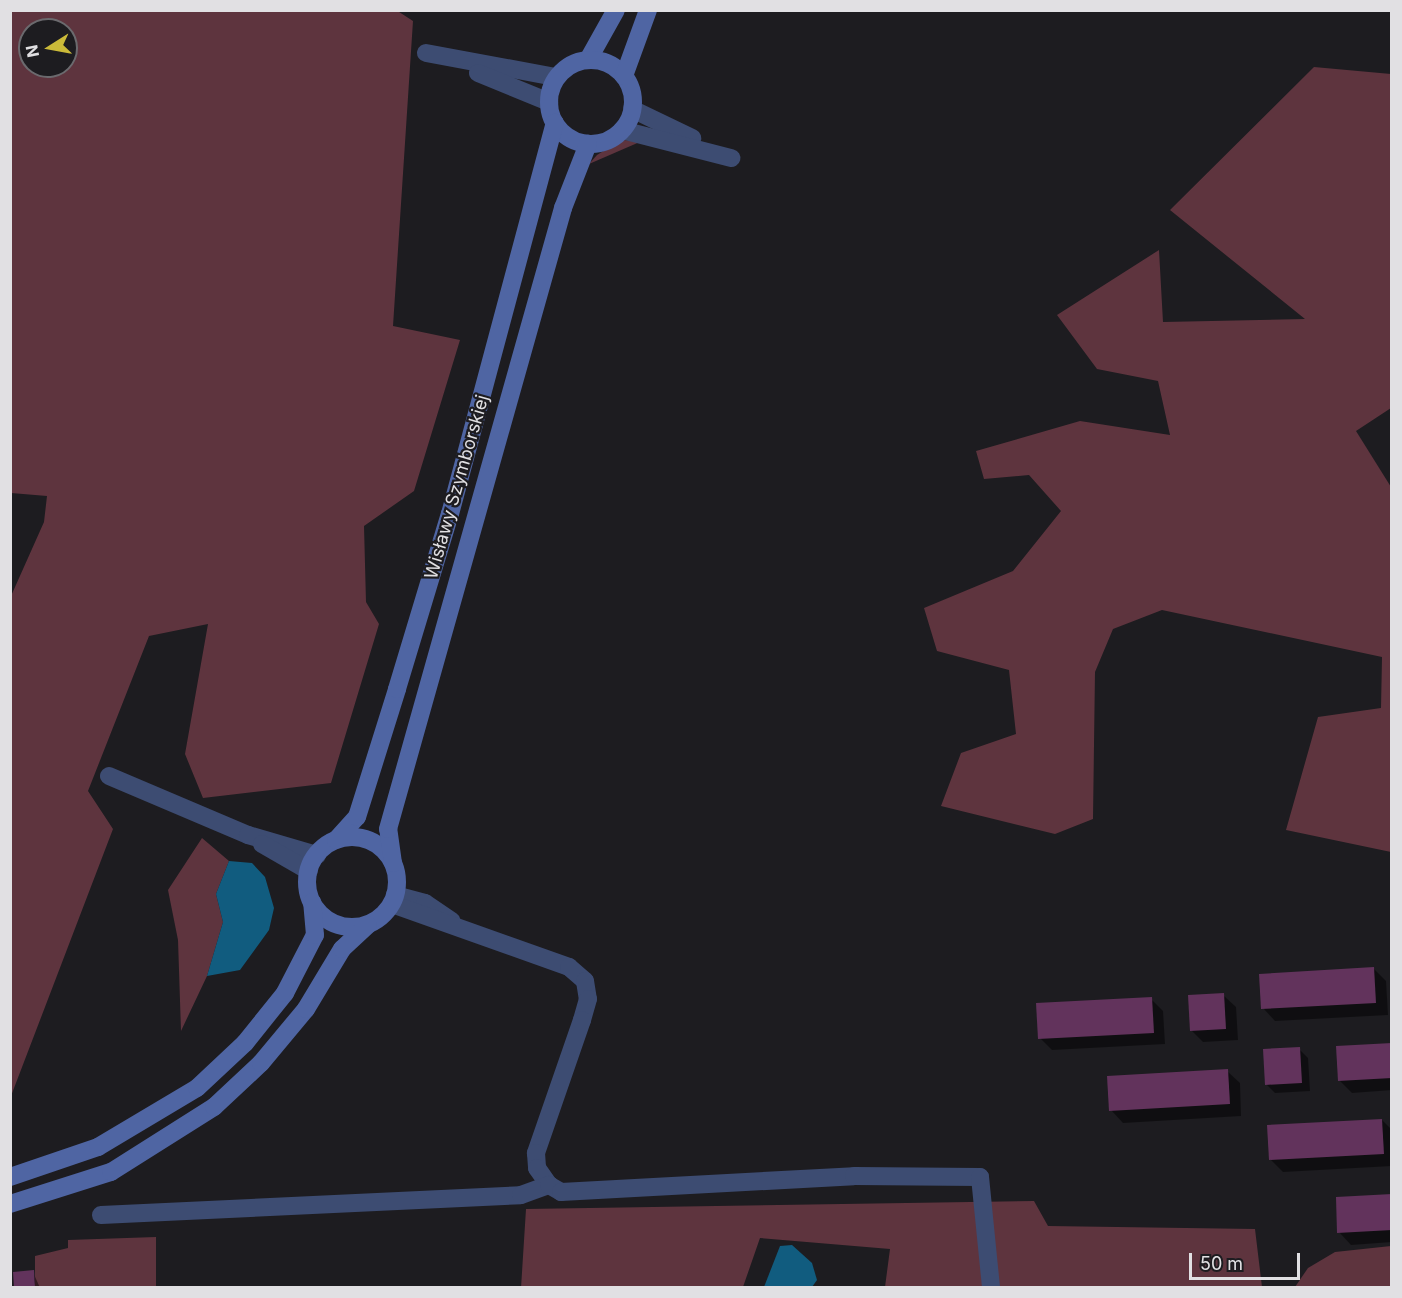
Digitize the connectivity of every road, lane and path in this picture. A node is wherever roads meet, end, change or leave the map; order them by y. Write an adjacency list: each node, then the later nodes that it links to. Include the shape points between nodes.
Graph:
1 (616, 10): 3 (main road)
2 (648, 10): 4 (main road)
3 (588, 60): 4 (main road, via 612,65); 5 (main road)
4 (624, 76): 7 (main road)
5 (556, 77): 6 (main road); 6 (street, via 426,53)
6 (549, 102): 8 (main road)
7 (632, 109): 9 (main road); 9 (street, via 731,158)
8 (555, 123): 10 (main road, via 568,138); 12 (main road, Wisławy Szymborskiej, via 411,646 357,817)
9 (622, 130): 10 (main road)
10 (588, 144): 14 (main road, Wisławy Szymborskiej, via 563,208 391,818 388,846)
11 (109, 776): 13 (street)
12 (336, 840): 13 (main road); 14 (main road, via 369,840)
13 (313, 863): 16 (main road)
14 (393, 863): 15 (main road)
15 (394, 900): 17 (main road); 19 (street, via 419,918 459,925 569,967 585,981 588,999 536,1153 537,1168)
16 (312, 902): 17 (main road, via 336,924); 18 (main road, via 315,935 285,993 245,1042 197,1088 98,1147)
17 (368, 925): 20 (main road, via 342,949 306,1009 261,1063 214,1107 111,1172)
18 (10, 1177)
19 (549, 1185): 21 (street, via 521,1195); 22 (street, via 561,1192 854,1176 980,1177)
20 (10, 1204)
21 (101, 1215)
22 (992, 1287)

